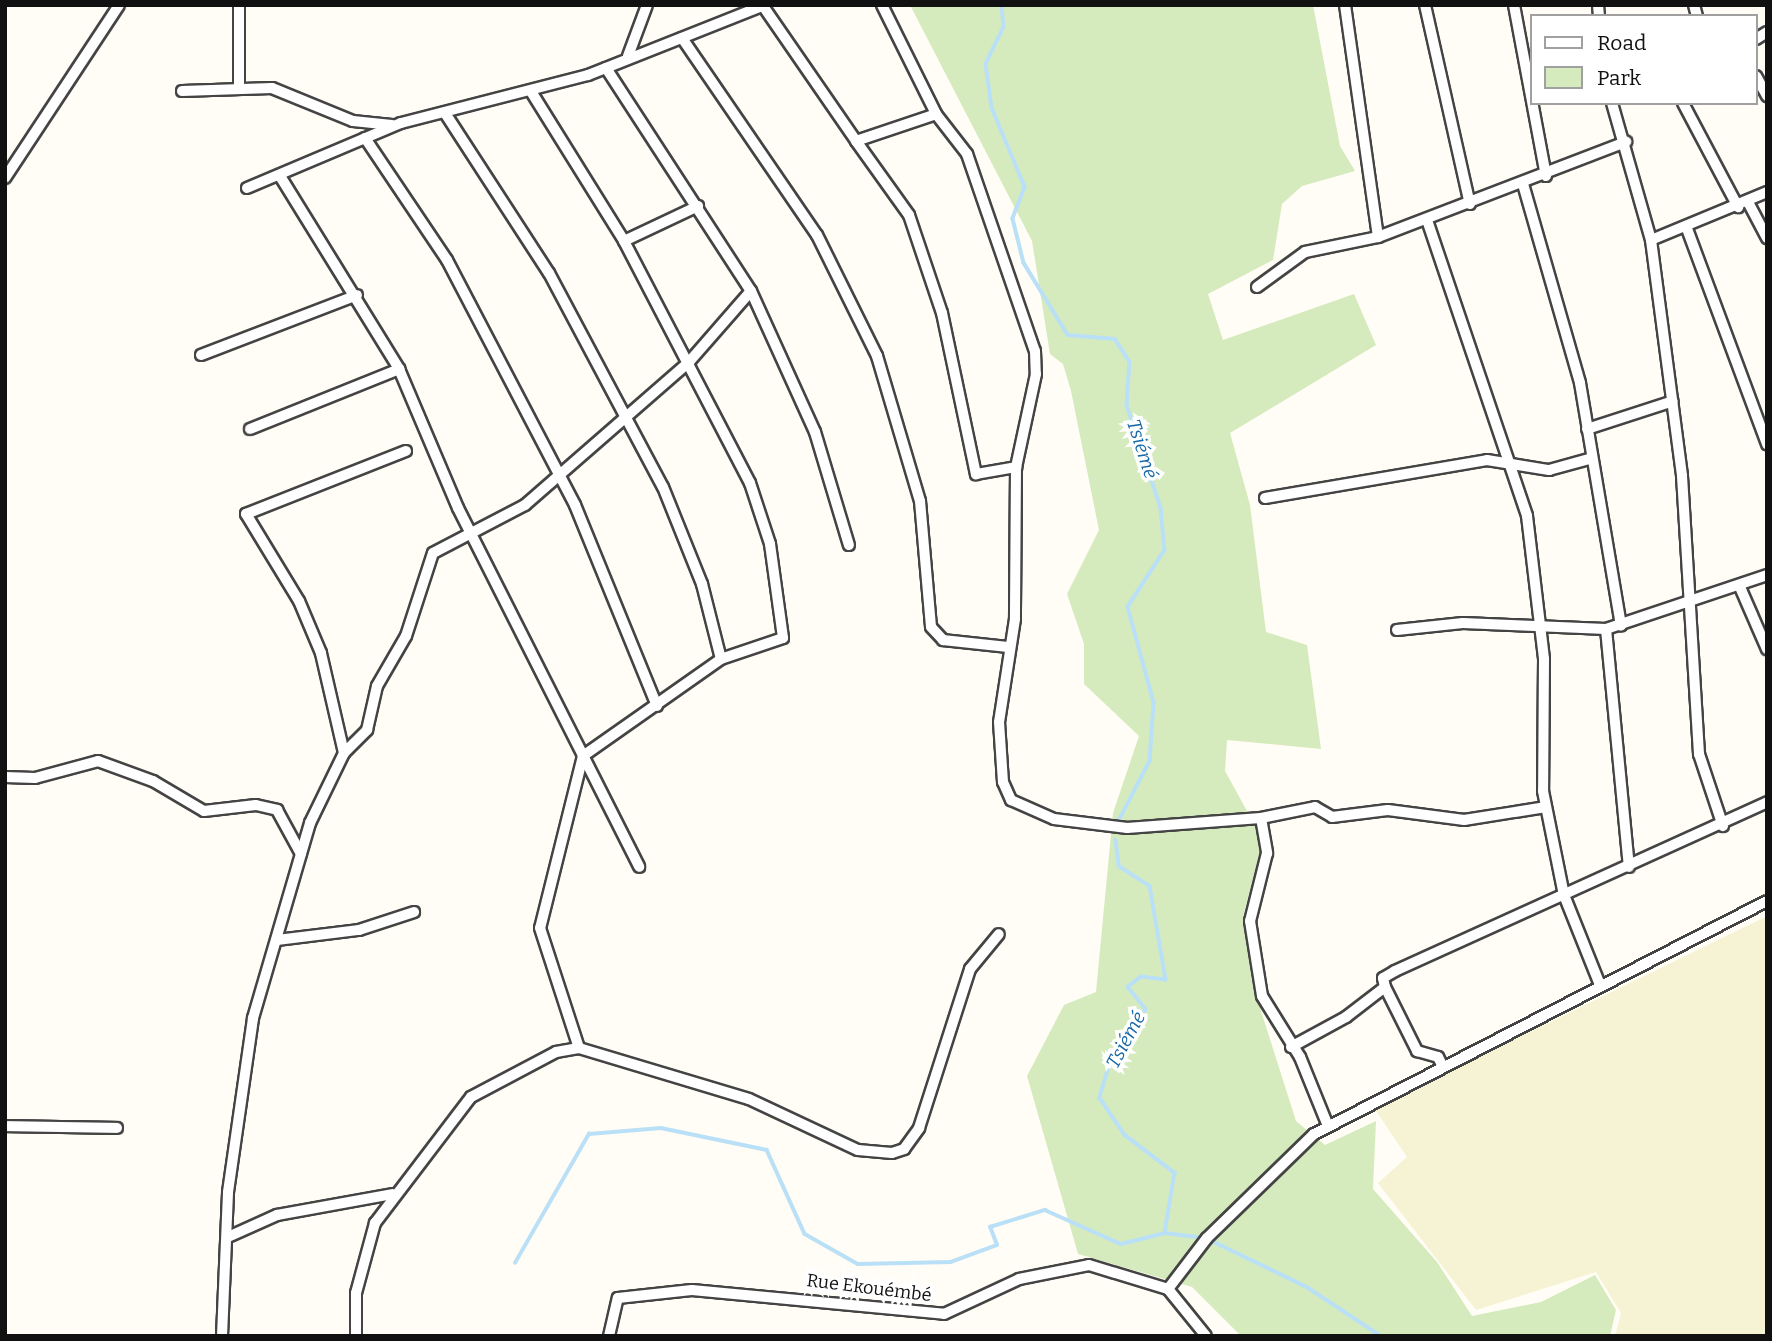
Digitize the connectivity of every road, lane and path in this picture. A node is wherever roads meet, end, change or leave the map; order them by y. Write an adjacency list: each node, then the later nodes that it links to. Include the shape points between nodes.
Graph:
1 (119, 5): 29 (street)
2 (239, 5): 13 (street)
3 (648, 5): 10 (street)
4 (882, 5): 22 (street)
5 (1345, 5): 38 (street)
6 (1425, 5): 33 (street)
7 (1514, 5): 14 (street)
8 (764, 6): 9 (street); 25 (street)
9 (682, 37): 10 (street); 68 (street, via 817,235 877,355 920,500 931,627 943,640)
10 (628, 56): 11 (street)
11 (606, 68): 16 (street); 35 (street)
12 (1758, 80): 17 (street)
13 (239, 89): 15 (street); 23 (street, via 281,90 352,121)
14 (1530, 90)
15 (181, 91)
16 (532, 93): 21 (street); 41 (street)
17 (1767, 96)
18 (1533, 105): 28 (street)
19 (1613, 105): 26 (street)
20 (1684, 105): 34 (street)
21 (445, 113): 23 (street); 49 (street, via 548,273)
22 (936, 114): 25 (street); 56 (street, via 967,154 1035,351 1034,387)
23 (401, 123): 24 (street)
24 (365, 138): 27 (street); 57 (street, via 447,260)
25 (856, 141): 56 (street, via 909,215 942,313 976,474)
26 (1626, 142): 28 (street); 40 (street)
27 (280, 176): 31 (street); 44 (street)
28 (1546, 176): 30 (street)
29 (5, 178)
30 (1523, 184): 33 (street); 51 (street)
31 (247, 188)
32 (1767, 192): 34 (street)
33 (1470, 204): 36 (street)
34 (1743, 205): 37 (street); 39 (street)
35 (698, 206): 41 (street); 43 (street)
36 (1427, 220): 38 (street); 55 (street)
37 (1686, 226): 40 (street); 52 (street)
38 (1378, 237): 42 (street, via 1305,252)
39 (1767, 238)
40 (1651, 240): 48 (street)
41 (624, 241): 46 (street)
42 (1257, 287)
43 (751, 291): 46 (street); 60 (street, via 815,432)
44 (357, 295): 45 (street); 47 (street)
45 (201, 355)
46 (689, 362): 49 (street); 70 (street, via 750,483 770,544 783,638)
47 (399, 369): 50 (street); 59 (street)
48 (1673, 401): 51 (street); 63 (street)
49 (621, 419): 57 (street); 70 (street, via 663,488 702,584)
50 (250, 429)
51 (1587, 429): 54 (street)
52 (1767, 444)
53 (406, 451): 72 (street, via 246,514 299,601 321,653)
54 (1589, 459): 55 (street, via 1549,470); 64 (street)
55 (1516, 466): 58 (street, via 1487,460); 65 (street)
56 (1016, 467): 68 (street, via 1015,620)
57 (555, 478): 59 (street, via 525,505); 71 (street, via 575,505)
58 (1265, 498)
59 (473, 534): 72 (street, via 433,553 406,636 377,686 367,730); 73 (street)
60 (849, 545)
61 (1767, 575): 62 (street)
62 (1740, 587): 63 (street); 69 (street)
63 (1692, 605): 64 (street); 78 (street, via 1699,754)
64 (1621, 626): 66 (street)
65 (1542, 629): 66 (street); 67 (street, via 1463,623); 76 (street, via 1539,749)
66 (1606, 629): 81 (street)
67 (1397, 631)
68 (1008, 647): 77 (street, via 1000,763 1011,800 1027,812 1127,828)
69 (1767, 649)
70 (721, 659): 71 (street)
71 (657, 706): 73 (street)
72 (344, 754): 79 (street)
73 (583, 756): 80 (street); 90 (street, via 540,929)
74 (5, 777): 79 (street, via 35,778 98,761 153,781 204,811 256,805 277,810)
75 (1767, 802): 78 (street)
76 (1546, 807): 77 (street, via 1464,820 1388,810 1332,817 1315,807); 82 (street)
77 (1261, 818): 89 (street, via 1267,853 1250,921 1265,1003)
78 (1723, 826): 81 (street)
79 (301, 854): 86 (street)
80 (639, 867)
81 (1629, 867): 82 (street)
82 (1564, 895): 87 (street); 88 (street, via 1395,971 1383,978)
83 (1767, 901): 87 (street)
84 (414, 912): 86 (street, via 359,929)
85 (999, 934): 90 (street, via 970,969 919,1128 904,1149 892,1153 858,1150 749,1099)
86 (276, 940): 96 (street, via 253,1018 228,1192)
87 (1600, 985): 91 (street)
88 (1385, 987): 89 (street); 91 (street, via 1417,1051 1438,1057)
89 (1291, 1047): 93 (street)
90 (579, 1048): 95 (street, via 556,1052 471,1097)
91 (1443, 1067): 93 (street)
92 (5, 1126): 94 (street)
93 (1328, 1126): 97 (street, via 1297,1147 1206,1238)
94 (117, 1128)
95 (392, 1194): 96 (street, via 277,1215); 99 (street, via 369,1238 356,1293)
96 (228, 1237): 98 (street)
97 (1168, 1289): 100 (street, Rue Ekouémbé, via 1089,1265 1019,1279 944,1314 692,1290 618,1298); 101 (street)
98 (222, 1336)
99 (356, 1336)
100 (609, 1336)
101 (1206, 1336)

